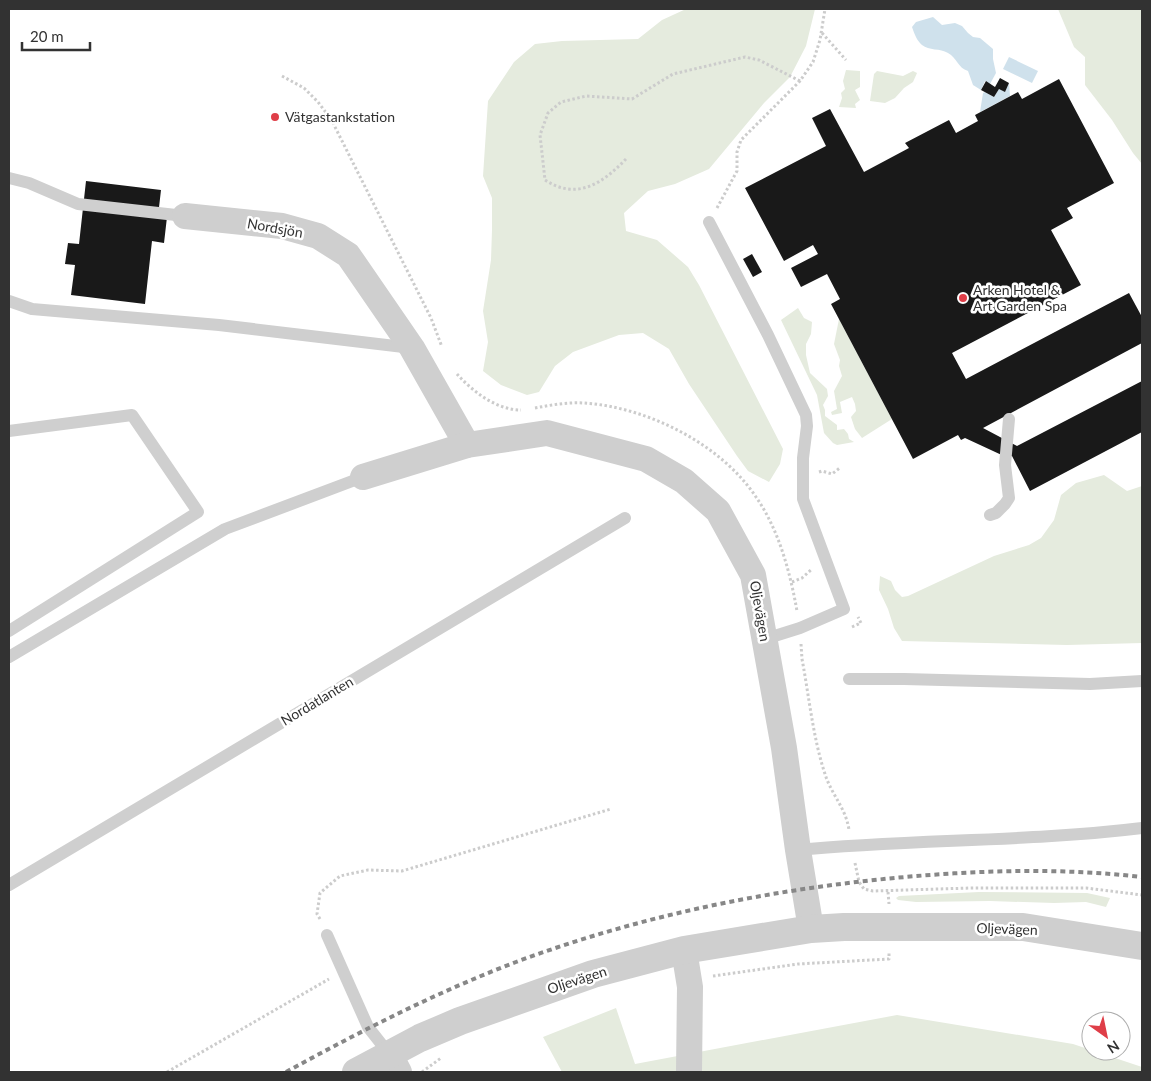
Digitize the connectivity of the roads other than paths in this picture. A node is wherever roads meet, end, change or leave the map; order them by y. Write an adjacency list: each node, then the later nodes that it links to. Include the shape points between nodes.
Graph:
1 (9, 178): 2 (lane, Nordsjön, via 78,204)
2 (185, 216): 5 (street, Nordsjön, via 282,226 318,236 348,255)
3 (709, 222): 13 (lane, via 806,416 803,499 844,609)
4 (9, 301): 5 (lane, via 32,309 219,325)
5 (412, 348): 8 (street, Nordsjön)
6 (1009, 419): 10 (lane, via 1006,464 1009,498)
7 (9, 431): 12 (lane, via 132,415 198,512)
8 (467, 444): 9 (street, Oljevägen); 13 (street, Oljevägen, via 547,433 646,459 684,481 718,511 753,575)
9 (363, 477): 14 (lane, via 225,530)
10 (990, 516)
11 (625, 518): 19 (lane, Nordatlanten)
12 (9, 631)
13 (765, 639): 18 (street, Oljevägen)
14 (9, 657)
15 (849, 679): 16 (lane, via 1082,684)
16 (1142, 681)
17 (1142, 828): 18 (lane, via 1094,834)
18 (798, 850): 20 (street, Oljevägen)
19 (9, 885)
20 (811, 929): 22 (street, Oljevägen, via 1023,927); 23 (street, Oljevägen)
21 (327, 935): 24 (lane, via 368,1028)
22 (1142, 946)
23 (684, 950): 24 (street, Oljevägen, via 594,974 460,1021 420,1038); 26 (street, via 690,987)
24 (394, 1064): 25 (street, Oljevägen)
25 (356, 1072)
26 (689, 1072)

